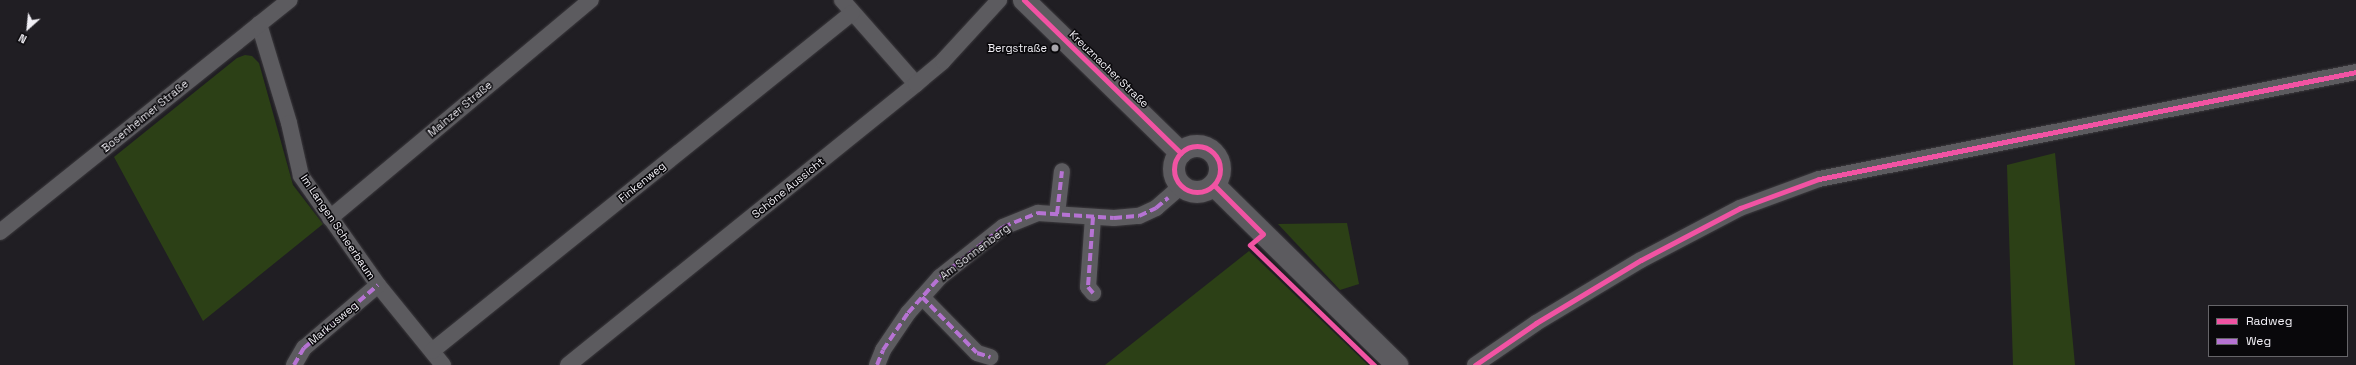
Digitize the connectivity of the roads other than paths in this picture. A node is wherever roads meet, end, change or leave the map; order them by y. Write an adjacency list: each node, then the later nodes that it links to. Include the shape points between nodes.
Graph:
1 (290, 0): 7 (street, Bosenheimer Straße)
2 (591, 0): 16 (street, Mainzer Straße)
3 (842, 0): 6 (street)
4 (999, 0): 9 (street, Schöne Aussicht, via 943,61)
5 (1026, 1): 10 (main road, Kreuznacher Straße)
6 (852, 12): 9 (street); 21 (street, Finkenweg)
7 (259, 24): 16 (street, Im Langen Scheerbaum, via 289,123 301,176); 17 (street, Bosenheimer Straße)
8 (2356, 72): 28 (street, via 1819,180 1740,208 1641,260 1536,323)
9 (916, 84): 25 (street, Schöne Aussicht)
10 (1180, 153): 12 (main road, via 1195,146 1211,150 1220,164 1220,175); 13 (main road, via 1175,162 1174,172)
11 (1062, 171): 14 (street)
12 (1214, 185): 13 (main road, via 1200,192 1190,191); 27 (main road)
13 (1181, 186): 15 (street, Am Sonnenberg, via 1156,208 1139,216)
14 (1057, 214): 15 (street, Am Sonnenberg); 20 (street, Am Sonnenberg, via 1038,213 1004,227 940,277)
15 (1093, 216): 19 (street, via 1088,287)
16 (330, 218): 18 (street, Im Langen Scheerbaum)
17 (0, 232)
18 (378, 285): 21 (street, Im Langen Scheerbaum); 23 (street, Markusweg, via 304,348)
19 (1093, 293)
20 (922, 297): 22 (street, via 977,353); 26 (street, Am Sonnenberg, via 883,350)
21 (432, 351): 24 (street, Im Langen Scheerbaum)
22 (990, 357)
23 (294, 365)
24 (443, 365)
25 (568, 365)
26 (877, 365)
27 (1397, 365)
28 (1475, 365)

